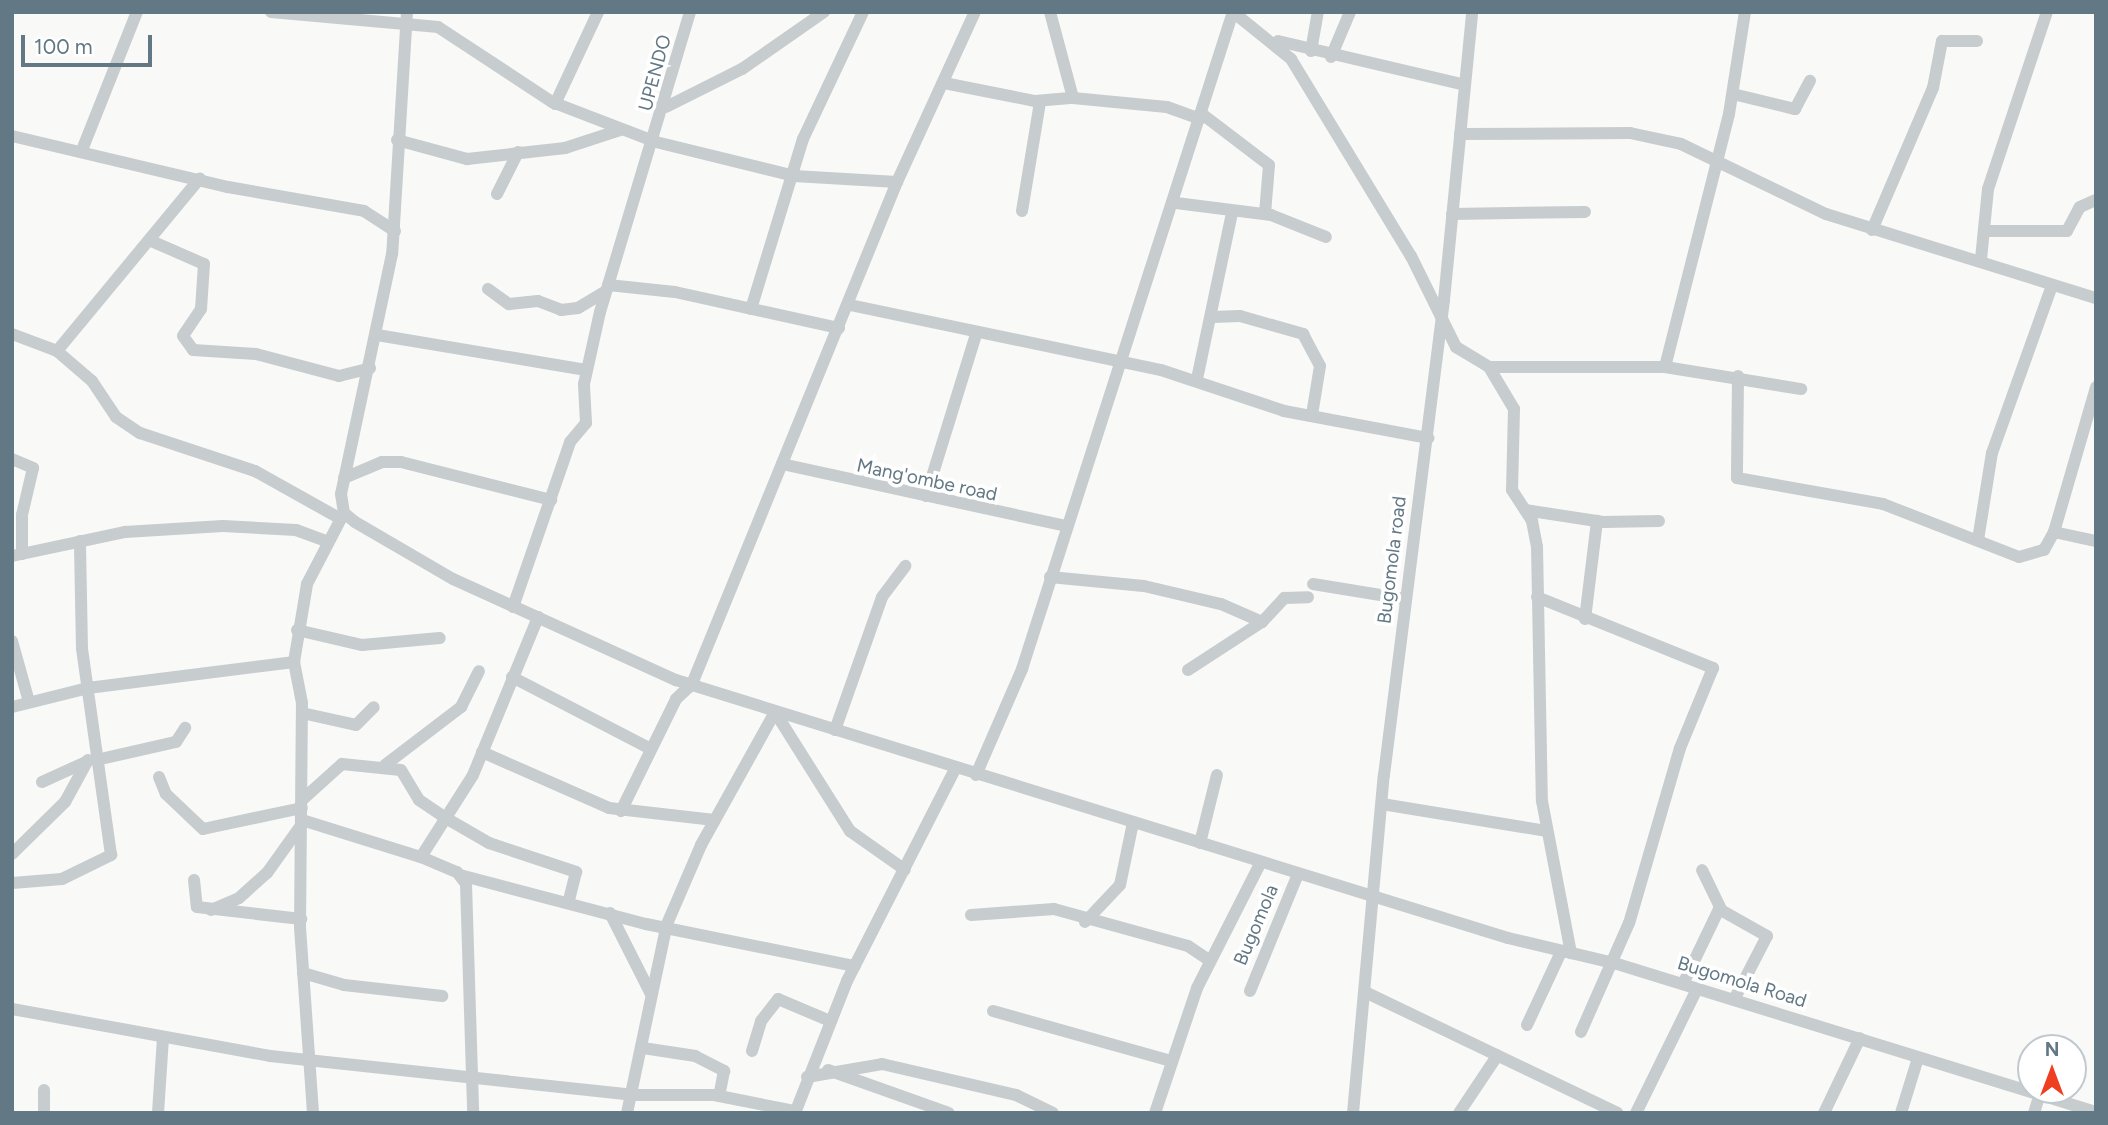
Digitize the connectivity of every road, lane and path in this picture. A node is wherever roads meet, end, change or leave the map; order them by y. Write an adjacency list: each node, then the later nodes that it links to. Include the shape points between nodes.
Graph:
1 (137, 12): 35 (street)
2 (271, 12): 14 (street)
3 (598, 12): 27 (street)
4 (691, 12): 28 (street, UPENDO)
5 (824, 12): 28 (street, via 741,69)
6 (863, 12): 38 (street, via 808,128)
7 (975, 12): 22 (street)
8 (1051, 12): 25 (street)
9 (1318, 12): 19 (street)
10 (1350, 12): 20 (street)
11 (1472, 12): 23 (street, Bugomola road)
12 (1745, 12): 24 (street)
13 (2047, 12): 51 (street, via 1988,189)
14 (314, 14): 15 (street)
15 (407, 17): 27 (street, via 451,32); 33 (street)
16 (1248, 17): 17 (street); 29 (street, via 1233,12)
17 (1273, 40): 19 (street); 61 (street, via 1313,92)
18 (1977, 41): 49 (street, via 1942,41 1934,88)
19 (1311, 51): 20 (street)
20 (1331, 57): 23 (street)
21 (1810, 81): 24 (street, via 1795,109)
22 (944, 83): 26 (street); 40 (street)
23 (1465, 85): 31 (street, Bugomola road)
24 (1733, 94): 37 (street)
25 (1073, 98): 26 (street); 29 (street, via 1167,107)
26 (1040, 102): 44 (street)
27 (555, 104): 30 (street)
28 (666, 107): 34 (street, UPENDO)
29 (1201, 117): 43 (street); 47 (street, via 1269,164)
30 (620, 130): 34 (street); 36 (street, via 565,148)
31 (1460, 134): 37 (street, via 1630,133); 48 (street, Bugomola road)
32 (12, 136): 35 (street)
33 (397, 140): 36 (street, via 464,159); 50 (street)
34 (656, 142): 38 (street); 56 (street, UPENDO)
35 (82, 150): 39 (street)
36 (518, 152): 41 (street)
37 (1716, 156): 49 (street, via 1784,194); 70 (street)
38 (794, 176): 40 (street); 60 (street)
39 (200, 178): 50 (street, via 364,211); 53 (street)
40 (897, 182): 59 (street)
41 (496, 194)
42 (2096, 200): 51 (street, via 2080,207 2067,231)
43 (1176, 204): 46 (street); 68 (street)
44 (1022, 211)
45 (1585, 212): 48 (street)
46 (1232, 213): 47 (street); 62 (street)
47 (1265, 214): 52 (street)
48 (1452, 214): 61 (street, Bugomola road)
49 (1872, 230): 54 (street)
50 (395, 231): 66 (street)
51 (1988, 231): 54 (street)
52 (1326, 237)
53 (149, 240): 67 (street); 71 (street, via 204,264 201,309 183,336 192,349 256,354 339,376)
54 (1981, 259): 55 (street)
55 (2052, 285): 58 (street); 92 (street, via 1992,453)
56 (607, 288): 57 (street, via 578,308 561,310 538,301 509,304); 60 (street); 72 (street, UPENDO)
57 (488, 289)
58 (2096, 298)
59 (850, 304): 63 (street); 65 (street)
60 (751, 309): 63 (street)
61 (1442, 312): 69 (street, via 1459,351); 78 (street, Bugomola road)
62 (1213, 317): 74 (street); 77 (street, via 1240,316 1303,334 1320,366)
63 (839, 328): 80 (street)
64 (12, 334): 67 (street, Bugomola Road)
65 (976, 334): 68 (street); 82 (street)
66 (377, 335): 71 (street); 72 (street)
67 (57, 351): 85 (street, Bugomola Road, via 92,381 123,424 255,471)
68 (1118, 362): 74 (street); 88 (street)
69 (1489, 367): 70 (street); 84 (street, via 1517,418 1512,487)
70 (1665, 367): 73 (street)
71 (370, 369): 81 (street)
72 (586, 370): 83 (street, UPENDO, via 587,422 570,442)
73 (1738, 376): 76 (street); 92 (street, via 1737,478 1883,504)
74 (1197, 379): 77 (street)
75 (2096, 387): 89 (street)
76 (1801, 389)
77 (1312, 415): 78 (street)
78 (1428, 438): 98 (street, Bugomola road)
79 (12, 459): 94 (street, via 33,468)
80 (782, 464): 82 (street, Mang'ombe road); 110 (street)
81 (344, 478): 83 (street, via 385,461 401,461); 85 (street)
82 (926, 496): 88 (street, Mang'ombe road)
83 (551, 500): 99 (street, UPENDO)
84 (1525, 510): 86 (street); 97 (street, via 1537,547)
85 (343, 516): 91 (street); 99 (street, Bugomola Road, via 443,574)
86 (1597, 522): 87 (street); 101 (street)
87 (1658, 522)
88 (1066, 526): 96 (street)
89 (2054, 532): 92 (street, via 2044,550 2031,556); 93 (street)
90 (80, 541): 91 (street, via 233,525 296,530); 94 (street); 111 (street, via 78,604)
91 (327, 541): 103 (street)
92 (1978, 541)
93 (2096, 541)
94 (17, 555)
95 (905, 566): 118 (street, via 882,597)
96 (1050, 577): 102 (street, via 1191,596); 124 (street, via 1015,690)
97 (1537, 597): 101 (street); 134 (street)
98 (1405, 599): 102 (street, via 1311,591 1287,596); 128 (street, Bugomola road)
99 (513, 607): 100 (street, Bugomola Road)
100 (538, 617): 109 (street); 110 (street, Bugomola Road)
101 (1586, 619): 156 (street, via 1713,668 1680,748)
102 (1262, 622): 107 (street)
103 (297, 630): 104 (street, via 362,645); 106 (street)
104 (440, 638)
105 (12, 641): 112 (street)
106 (294, 662): 111 (street); 116 (street)
107 (1188, 670)
108 (479, 671): 122 (street, via 463,704)
109 (512, 677): 119 (street); 120 (street)
110 (692, 684): 115 (street, Bugomola Road); 119 (street, via 676,699)
111 (88, 688): 112 (street); 121 (street)
112 (29, 702): 113 (street)
113 (12, 707)
114 (374, 707): 116 (street, via 361,724)
115 (775, 712): 118 (street, Bugomola Road); 132 (street); 139 (street, via 852,833)
116 (302, 713): 130 (street)
117 (185, 728): 121 (street, via 176,742)
118 (835, 730): 123 (street, Bugomola Road)
119 (649, 748): 129 (street)
120 (482, 752): 129 (street); 131 (street)
121 (93, 757): 127 (street); 136 (street, via 65,802); 144 (street, via 111,856 62,879)
122 (385, 765): 130 (street, via 342,764); 131 (street, via 401,770 419,800)
123 (956, 767): 124 (street, Bugomola Road); 139 (street)
124 (976, 775): 133 (street, Bugomola Road)
125 (1217, 775): 135 (street)
126 (159, 777): 130 (street, via 166,794 203,829)
127 (42, 782)
128 (1382, 804): 134 (street); 145 (street, Bugomola road)
129 (621, 811): 132 (street)
130 (302, 813): 137 (street); 148 (street, via 267,873 239,898); 151 (street)
131 (444, 817): 137 (street); 146 (street, via 489,843 576,872)
132 (714, 820): 153 (street)
133 (1133, 822): 135 (street, Bugomola Road); 152 (street, via 1120,885)
134 (1546, 831): 154 (street)
135 (1200, 843): 138 (street, Bugomola Road)
136 (12, 854)
137 (421, 857): 142 (street)
138 (1261, 862): 141 (street, Bugomola Road); 155 (street)
139 (905, 870): 157 (street)
140 (1702, 870): 147 (street)
141 (1298, 874): 145 (street, Bugomola Road); 161 (street, Bugomola)
142 (460, 875): 146 (street, via 504,891); 180 (street, via 471,909)
143 (194, 880): 148 (street, via 194,904)
144 (12, 883)
145 (1375, 895): 154 (street, Bugomola Road); 162 (street, Bugomola road)
146 (568, 903): 149 (street)
147 (1720, 909): 159 (street); 164 (street, via 1767,936)
148 (211, 910): 151 (street)
149 (610, 913): 153 (street); 165 (street, via 646,975)
150 (971, 915): 152 (street, via 1019,916 1050,909)
151 (301, 919): 158 (street)
152 (1085, 922): 155 (street, via 1188,946)
153 (667, 924): 157 (street); 165 (street)
154 (1566, 952): 156 (street, Bugomola Road); 169 (street)
155 (1210, 961): 178 (street)
156 (1614, 963): 159 (street, Bugomola Road); 170 (street)
157 (855, 966): 168 (street)
158 (303, 973): 163 (street, via 344,985); 176 (street)
159 (1683, 984): 160 (street, Bugomola Road)
160 (1697, 989): 164 (street, Bugomola Road); 200 (street)
161 (1250, 991)
162 (1365, 992): 175 (street); 197 (street, Bugomola road)
163 (442, 996)
164 (1734, 1000): 172 (street, Bugomola Road)
165 (653, 1001): 173 (street)
166 (12, 1009): 171 (street)
167 (993, 1012): 178 (street)
168 (830, 1021): 174 (street, via 778,999 761,1021); 181 (street)
169 (1527, 1024)
170 (1581, 1032)
171 (163, 1037): 176 (street); 190 (street)
172 (1860, 1038): 177 (street, Bugomola Road); 201 (street)
173 (643, 1048): 184 (street); 185 (street, via 695,1056 724,1071)
174 (752, 1051)
175 (1497, 1056): 198 (street); 199 (street)
176 (310, 1058): 180 (street); 191 (street)
177 (1918, 1058): 183 (street, Bugomola Road); 202 (street)
178 (1171, 1061): 196 (street)
179 (828, 1070): 181 (street); 194 (street); 195 (street, via 881,1064 1007,1092)
180 (470, 1074): 184 (street); 192 (street)
181 (807, 1077): 187 (street)
182 (44, 1090): 189 (street)
183 (2017, 1090)
184 (632, 1095): 185 (street); 193 (street)
185 (719, 1096): 187 (street)
186 (2066, 1104): 188 (street, Bugomola Road)
187 (795, 1112)
188 (2096, 1112)
189 (44, 1113)
190 (158, 1113)
191 (313, 1113)
192 (473, 1113)
193 (627, 1113)
194 (949, 1113)
195 (1053, 1113)
196 (1155, 1113)
197 (1353, 1113)
198 (1459, 1113)
199 (1617, 1113)
200 (1636, 1113)
201 (1824, 1113)
202 (1902, 1113)

